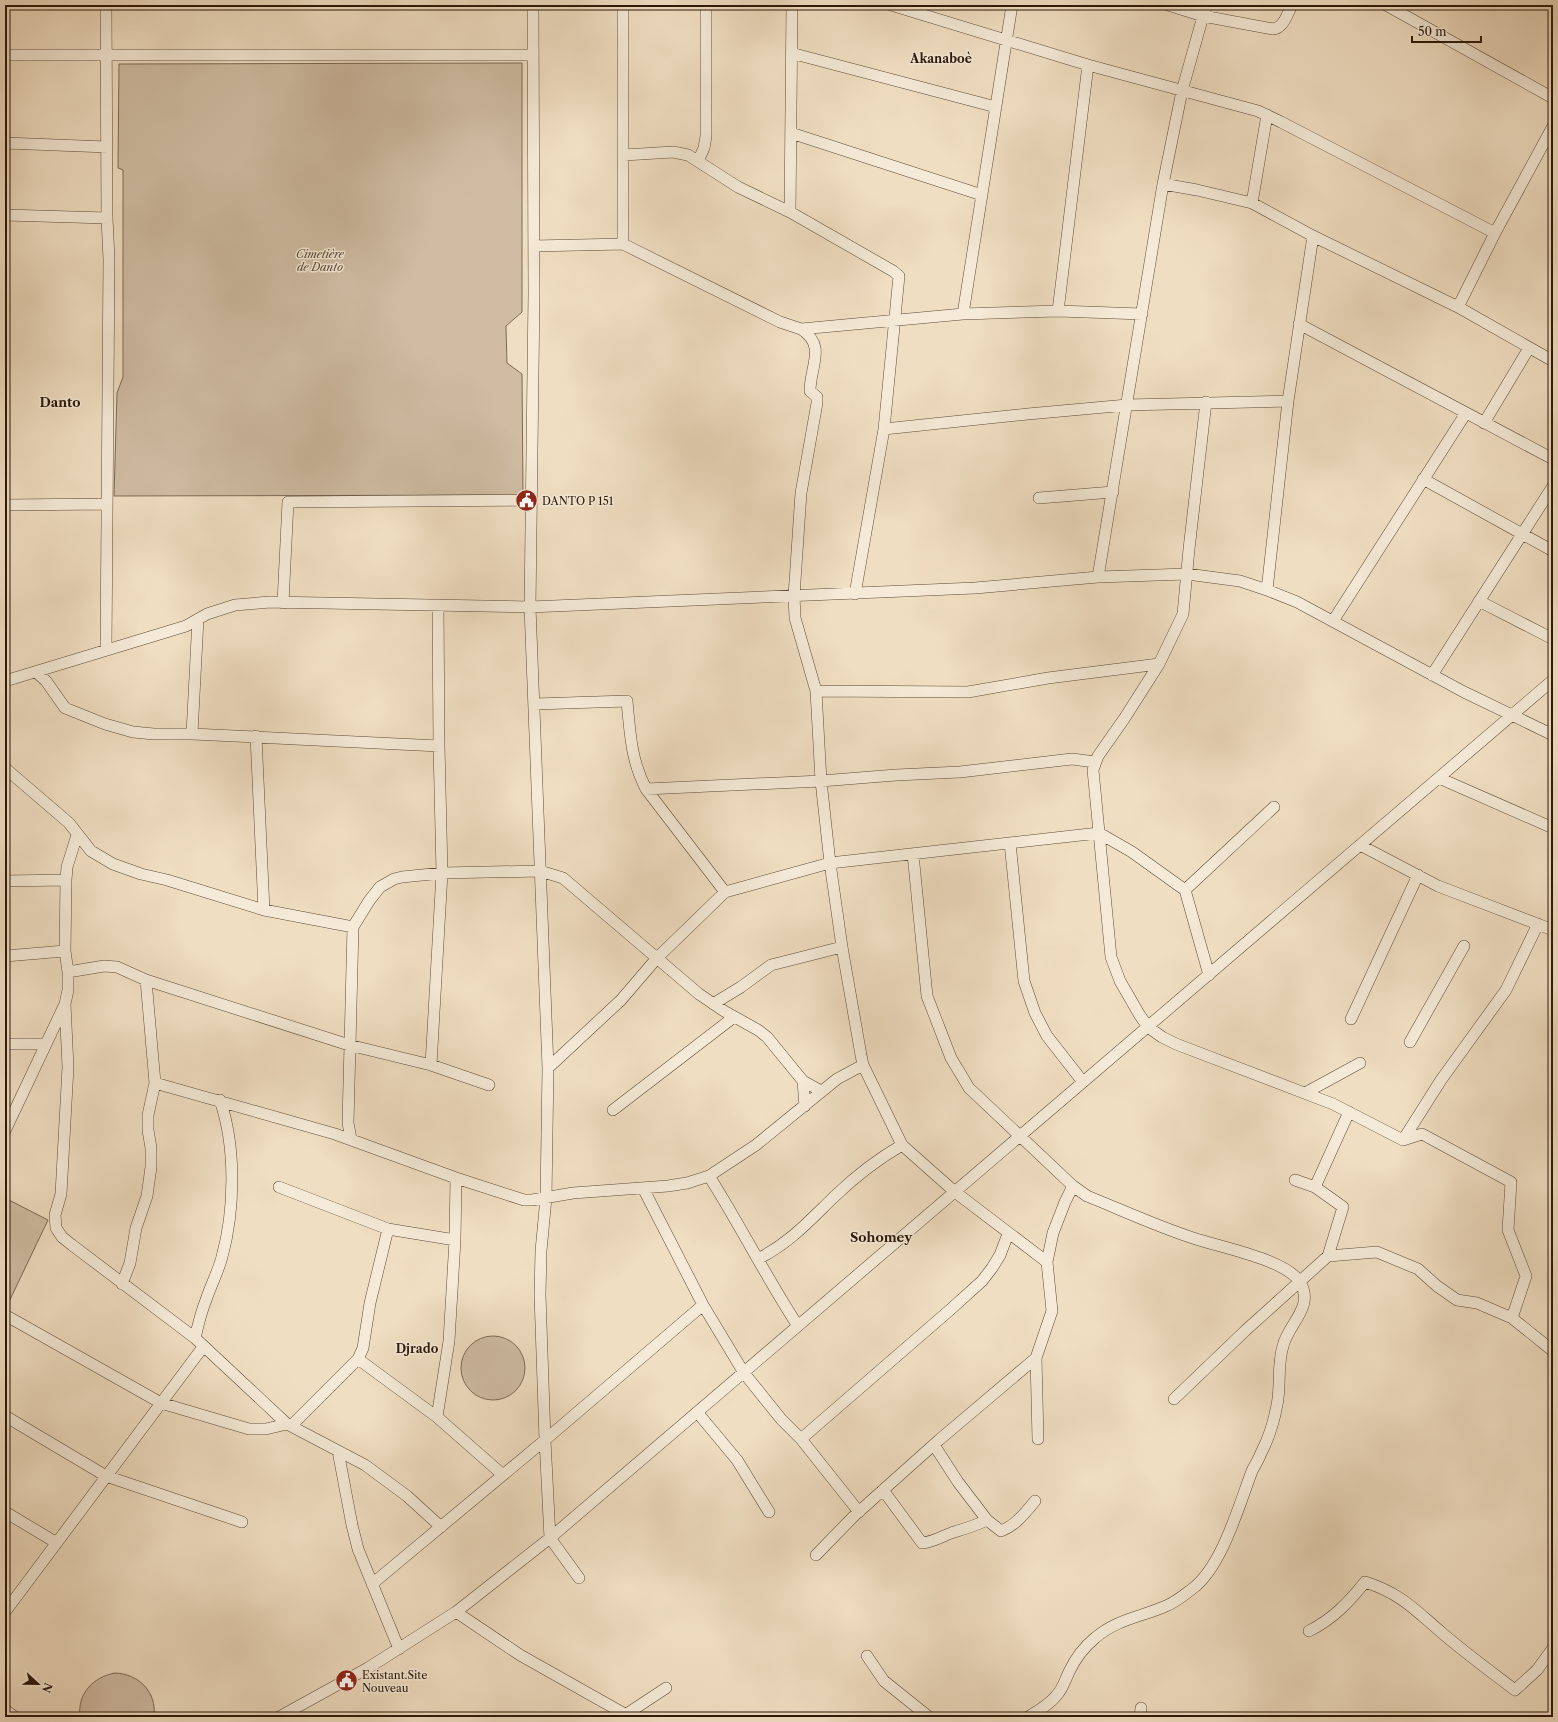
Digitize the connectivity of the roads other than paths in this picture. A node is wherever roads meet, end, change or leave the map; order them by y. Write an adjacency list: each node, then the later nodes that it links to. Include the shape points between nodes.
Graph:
1 (106, 5): 17 (street)
2 (533, 5): 16 (street)
3 (623, 5): 27 (street)
4 (706, 5): 28 (street, via 706,136)
5 (792, 5): 14 (street)
6 (891, 5): 13 (street)
7 (1012, 5): 13 (street)
8 (1168, 5): 12 (street)
9 (1207, 5): 12 (street)
10 (1292, 5): 12 (street, via 1283,23 1276,29)
11 (1386, 5): 20 (street)
12 (1203, 16): 19 (street)
13 (1006, 39): 18 (street); 21 (street)
14 (791, 53): 21 (street); 24 (street)
15 (5, 55): 17 (street)
16 (533, 55): 17 (street); 38 (street)
17 (106, 56): 26 (street)
18 (1088, 65): 19 (street); 40 (street)
19 (1182, 91): 22 (street); 29 (street)
20 (1553, 98)
21 (996, 107): 30 (street)
22 (1267, 115): 31 (street); 35 (street)
23 (1553, 126): 35 (street)
24 (791, 133): 30 (street); 32 (street)
25 (5, 143): 26 (street)
26 (107, 147): 34 (street)
27 (624, 155): 28 (street, via 679,152); 37 (street)
28 (698, 161): 32 (street, via 738,187)
29 (1163, 184): 31 (street); 42 (street)
30 (982, 195): 41 (street)
31 (1252, 204): 36 (street)
32 (790, 212): 43 (street, via 895,272 899,280)
33 (5, 217): 34 (street)
34 (107, 218): 60 (street)
35 (1495, 233): 39 (street)
36 (1313, 236): 39 (street); 44 (street)
37 (623, 244): 38 (street); 45 (street, via 780,322)
38 (534, 246): 59 (street)
39 (1458, 307): 46 (street)
40 (1058, 311): 41 (street); 42 (street)
41 (963, 314): 43 (street)
42 (1142, 314): 50 (street)
43 (894, 320): 45 (street); 53 (street)
44 (1299, 324): 48 (street); 51 (street)
45 (801, 329): 68 (street, via 814,342 816,350 810,391 817,397 818,403 801,493)
46 (1529, 348): 47 (street); 52 (street)
47 (1553, 361)
48 (1288, 401): 49 (street); 66 (street)
49 (1206, 402): 50 (street); 64 (street)
50 (1127, 405): 53 (street); 57 (street)
51 (1466, 413): 52 (street); 55 (street)
52 (1484, 423): 54 (street)
53 (884, 429): 67 (street)
54 (1553, 459)
55 (1424, 479): 62 (street); 74 (street)
56 (1553, 486): 62 (street)
57 (1113, 492): 58 (street); 65 (street)
58 (1039, 498)
59 (532, 500): 70 (street, via 288,502); 72 (street)
60 (107, 504): 61 (street); 76 (street)
61 (5, 505)
62 (1522, 534): 63 (street); 69 (street)
63 (1553, 551)
64 (1187, 574): 65 (street); 66 (street, via 1240,581); 77 (street, via 1183,614)
65 (1098, 577): 67 (street, via 975,588)
66 (1267, 590): 74 (street)
67 (854, 594): 68 (street)
68 (794, 596): 72 (street); 82 (street, via 795,618)
69 (1479, 601): 75 (street); 79 (street)
70 (283, 603): 71 (street); 73 (street, via 234,605)
71 (438, 605): 72 (street); 88 (street)
72 (530, 607): 83 (street)
73 (198, 619): 76 (street, via 186,626); 85 (street)
74 (1333, 621): 79 (street)
75 (1553, 640)
76 (106, 650): 78 (street)
77 (1159, 664): 82 (street, via 1048,678 968,692); 89 (street)
78 (36, 672): 81 (street); 85 (street, via 46,681 65,708 134,732)
79 (1432, 675): 84 (street)
80 (1553, 680): 84 (street)
81 (5, 681)
82 (816, 691): 92 (street)
83 (535, 704): 93 (street, via 627,701 634,760); 102 (street)
84 (1512, 716): 86 (street); 91 (street)
85 (192, 734): 87 (street)
86 (1553, 735)
87 (256, 736): 88 (street); 109 (street)
88 (439, 746): 103 (street)
89 (1095, 762): 92 (street, via 1072,759 990,770 896,774); 96 (street, via 1093,770)
90 (5, 768): 97 (street, via 69,823)
91 (1439, 778): 95 (street); 99 (street)
92 (821, 781): 93 (street); 101 (street)
93 (646, 789): 108 (street)
94 (1274, 807): 107 (street)
95 (1553, 828)
96 (1099, 833): 98 (street); 107 (street, via 1132,852); 125 (street, via 1111,957 1125,992)
97 (77, 835): 105 (street); 109 (street, via 91,851 113,864)
98 (1010, 843): 100 (street); 135 (street, via 1024,981 1047,1036)
99 (1360, 845): 104 (street); 119 (street)
100 (913, 854): 101 (street); 149 (street, via 927,996 960,1076)
101 (830, 863): 108 (street); 114 (street)
102 (540, 872): 103 (street); 117 (street, via 556,875 570,882); 133 (street)
103 (442, 873): 111 (street, via 402,877 380,887); 131 (street)
104 (1418, 875): 110 (street, via 1459,894); 124 (street)
105 (66, 880): 106 (street); 115 (street)
106 (5, 882)
107 (1185, 890): 119 (street)
108 (725, 892): 117 (street)
109 (264, 910): 111 (street)
110 (1538, 924): 112 (street); 151 (street, via 1506,990 1441,1080)
111 (353, 927): 129 (street)
112 (1553, 930)
113 (1464, 946): 126 (street)
114 (842, 947): 122 (street, via 771,965); 132 (street)
115 (65, 951): 116 (street); 118 (street)
116 (5, 956)
117 (657, 958): 122 (street); 133 (street, via 621,1000)
118 (68, 972): 120 (street, via 104,966 117,967); 121 (street)
119 (1208, 975): 125 (street)
120 (146, 980): 129 (street); 136 (street)
121 (65, 1004): 128 (street); 169 (street, via 68,1067 61,1194 55,1215 56,1228 67,1241)
122 (713, 1004): 123 (street)
123 (734, 1017): 134 (street, via 767,1037); 143 (street)
124 (1351, 1019)
125 (1148, 1027): 135 (street); 139 (street, via 1176,1044)
126 (1410, 1042)
127 (5, 1044): 128 (street)
128 (46, 1044): 147 (street)
129 (349, 1044): 131 (street); 146 (street)
130 (1360, 1063): 139 (street)
131 (431, 1064): 137 (street)
132 (863, 1065): 138 (street); 152 (street)
133 (548, 1068): 161 (street)
134 (803, 1081): 138 (street); 142 (street)
135 (1083, 1082): 149 (street)
136 (155, 1083): 140 (street); 169 (street, via 148,1115 151,1167 147,1196)
137 (489, 1085)
138 (821, 1091): 142 (street)
139 (1305, 1093): 144 (street)
140 (220, 1100): 141 (street); 145 (street)
141 (238, 1105): 145 (street); 148 (street)
142 (805, 1106): 153 (street, via 756,1145)
143 (613, 1110)
144 (1350, 1112): 151 (street); 159 (street)
145 (227, 1120): 174 (street, via 232,1169 229,1227 222,1258)
146 (348, 1123): 148 (street); 150 (street)
147 (5, 1131)
148 (335, 1134): 150 (street)
149 (1019, 1137): 156 (street); 160 (street)
150 (351, 1139): 154 (street)
151 (1403, 1140): 172 (street, via 1422,1134 1511,1182 1508,1230 1526,1276)
152 (902, 1145): 160 (street); 166 (street, via 860,1173 783,1245)
153 (709, 1176): 158 (street, via 687,1183); 166 (street)
154 (456, 1178): 161 (street, via 524,1200); 164 (street)
155 (1294, 1180): 159 (street)
156 (1073, 1186): 167 (street, via 1059,1216); 168 (street, via 1087,1196 1163,1227 1281,1266)
157 (278, 1188): 162 (street)
158 (643, 1188): 161 (street, via 573,1193); 170 (street)
159 (1315, 1188): 165 (street, via 1343,1207)
160 (955, 1192): 163 (street); 173 (street)
161 (546, 1198): 188 (street, via 540,1295)
162 (388, 1229): 164 (street); 178 (street, via 370,1303 363,1348)
163 (1008, 1234): 167 (street); 186 (street, via 1000,1255 982,1281)
164 (455, 1240): 184 (street, via 449,1341)
165 (1328, 1256): 168 (street); 172 (street, via 1377,1252 1418,1268 1457,1300 1477,1303)
166 (758, 1259): 173 (street)
167 (1047, 1262): 177 (street, via 1052,1311)
168 (1300, 1281): 180 (street); 218 (street, via 1306,1295 1303,1308 1282,1347 1277,1404 1270,1431 1224,1544 1210,1569 1195,1587 1177,1600 1157,1610 1125,1620 1095,1638 1075,1661 1057,1696)
169 (122, 1284): 174 (street)
170 (703, 1305): 179 (street); 188 (street)
171 (5, 1315): 181 (street)
172 (1512, 1318): 176 (street)
173 (798, 1326): 179 (street)
174 (195, 1338): 175 (street)
175 (203, 1347): 181 (street); 185 (street)
176 (1553, 1351)
177 (1036, 1358): 187 (street); 189 (street)
178 (358, 1359): 184 (street); 185 (street)
179 (744, 1372): 182 (street); 186 (street, via 776,1414)
180 (1174, 1399)
181 (161, 1403): 185 (street, via 249,1429); 192 (street)
182 (698, 1412): 196 (street, via 736,1460); 201 (street)
183 (5, 1416): 192 (street)
184 (437, 1418): 191 (street)
185 (289, 1425): 190 (street)
186 (801, 1439): 197 (street)
187 (1038, 1439)
188 (545, 1440): 191 (street); 201 (street)
189 (934, 1444): 193 (street); 198 (street, via 958,1482)
190 (338, 1451): 200 (street, via 385,1480); 205 (street, via 358,1549)
191 (503, 1475): 200 (street)
192 (106, 1476): 199 (street); 202 (street)
193 (883, 1490): 197 (street); 198 (street, via 922,1543 932,1542)
194 (1035, 1501): 198 (street, via 1009,1528 1001,1531)
195 (5, 1512): 202 (street)
196 (769, 1512)
197 (859, 1512): 203 (street)
198 (987, 1520)
199 (242, 1522)
200 (441, 1526): 205 (street)
201 (550, 1538): 204 (street); 207 (street)
202 (57, 1543): 206 (street)
203 (816, 1555)
204 (579, 1578)
205 (372, 1584): 210 (street)
206 (6, 1610)
207 (456, 1612): 210 (street); 214 (street, via 520,1655)
208 (1310, 1631): 209 (street, via 1335,1615 1365,1582 1398,1596 1515,1690 1537,1670)
209 (1553, 1648)
210 (399, 1649): 216 (street)
211 (867, 1656): 217 (street, via 884,1681)
212 (666, 1688): 214 (street)
213 (5, 1710): 215 (street)
214 (626, 1716)
215 (16, 1717)
216 (279, 1717)
217 (929, 1717)
218 (1028, 1717)

